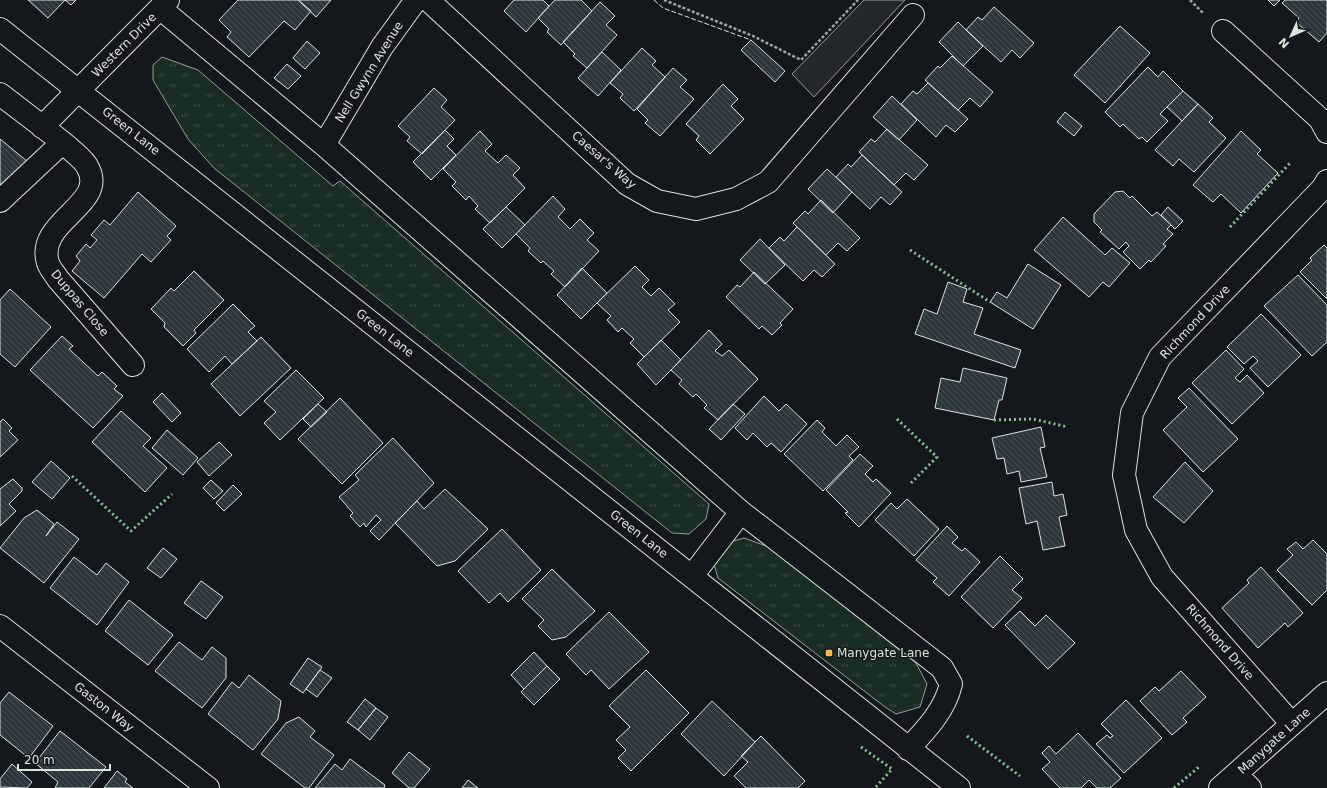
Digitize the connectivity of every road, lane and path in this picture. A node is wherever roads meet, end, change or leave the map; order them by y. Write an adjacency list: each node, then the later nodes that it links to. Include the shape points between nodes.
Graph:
1 (416, 0): 14 (street, Nell Gwynn Avenue, via 382,47)
2 (428, 0): 6 (street, Caesar's Way, via 627,184 657,201 696,209 736,199 768,182)
3 (664, 0): 4 (path, via 753,36 801,60)
4 (858, 0)
5 (164, 4): 9 (street, Western Drive); 14 (street)
6 (913, 15)
7 (0, 29): 9 (street, Green Lane)
8 (1223, 31): 12 (street, via 1320,119)
9 (79, 90): 11 (street); 19 (street, Green Lane)
10 (0, 94): 11 (street)
11 (42, 126): 13 (street, Duppas Close)
12 (1327, 132)
13 (62, 142): 16 (street); 17 (street, Duppas Close, via 88,167 92,178 90,191 84,200 51,234 46,249 48,264 58,279)
14 (324, 145): 18 (street)
15 (1327, 181): 22 (street, Richmond Drive, via 1160,357 1132,412 1124,475 1136,530 1162,577)
16 (0, 202)
17 (134, 365)
18 (742, 512): 19 (street); 23 (street, via 942,668 951,684 948,697 923,733)
19 (692, 576): 23 (street, Green Lane)
20 (0, 626): 25 (street, Gaston Way)
21 (1327, 693): 22 (street, Manygate Lane)
22 (1292, 724): 24 (street, Manygate Lane)
23 (908, 749): 26 (street, Green Lane)
24 (1243, 781): 27 (street, Manygate Lane)
25 (208, 788)
26 (959, 788)
27 (1220, 788)

